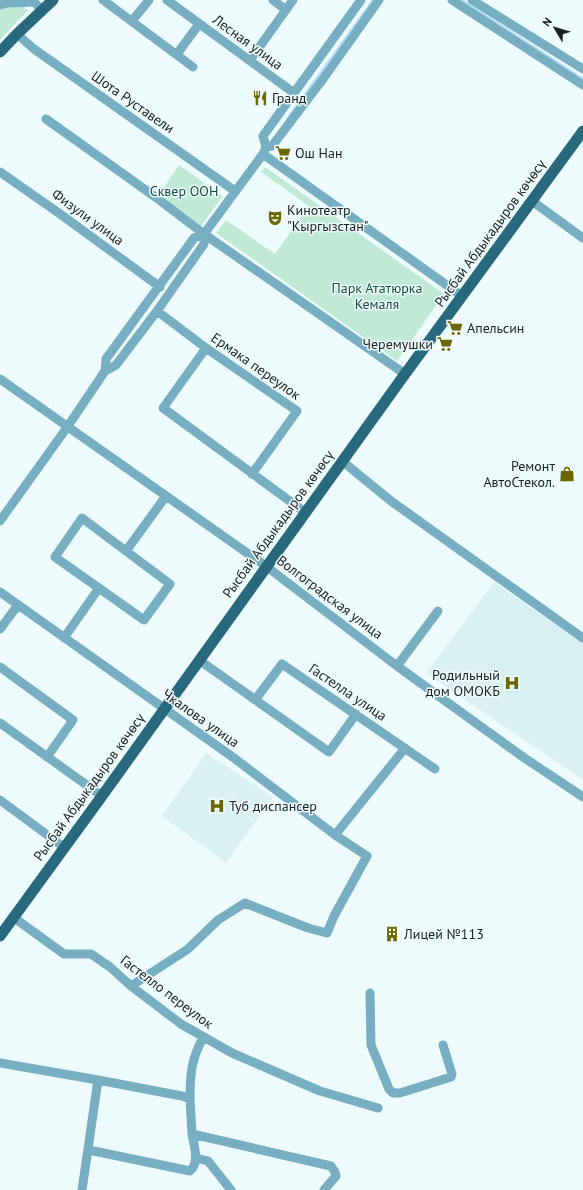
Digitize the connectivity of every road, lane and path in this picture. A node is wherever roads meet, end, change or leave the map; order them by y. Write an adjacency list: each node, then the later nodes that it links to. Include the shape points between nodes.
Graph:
1 (53, 0): 12 (main road)
2 (102, 0): 14 (street)
3 (149, 0): 14 (street)
4 (167, 0): 15 (street, Лесная улица)
5 (273, 0): 13 (street)
6 (293, 0): 13 (street)
7 (361, 0): 23 (street)
8 (379, 0): 26 (street, via 272,146)
9 (452, 0): 22 (street)
10 (472, 0): 21 (street)
11 (0, 5): 12 (street, via 34,2)
12 (42, 10): 16 (main road)
13 (286, 10): 19 (street)
14 (132, 21): 18 (street)
15 (199, 24): 18 (street); 19 (street, Лесная улица)
16 (17, 34): 17 (main road); 28 (street, Шота Руставели, via 34,49)
17 (0, 52)
18 (177, 54): 20 (street)
19 (250, 60): 23 (street, Лесная улица)
20 (193, 67)
21 (583, 69)
22 (583, 85)
23 (294, 93): 26 (street, via 263,136)
24 (46, 119): 30 (street)
25 (583, 131): 29 (main road, Рысбай Абдыкадыров көчөсү)
26 (264, 150): 28 (street); 33 (street)
27 (0, 172): 32 (street, Физули улица)
28 (236, 191): 30 (street)
29 (532, 200): 31 (street); 33 (main road, Рысбай Абдыкадыров көчөсү)
30 (204, 234): 32 (street, via 194,238); 34 (street, via 204,244); 37 (street)
31 (583, 238)
32 (160, 287): 36 (street, via 106,359)
33 (462, 296): 37 (main road, Рысбай Абдыкадыров көчөсү)
34 (157, 311): 35 (street, Ермака переулок); 36 (street, via 116,365)
35 (206, 348): 41 (street, via 163,408); 41 (street, Ермака переулок, via 297,411)
36 (105, 372): 39 (street)
37 (405, 374): 40 (main road, Рысбай Абдыкадыров көчөсү)
38 (0, 379): 39 (street, Волгоградская улица)
39 (68, 426): 42 (street, Волгоградская улица); 44 (street)
40 (342, 461): 43 (main road, Рысбай Абдыкадыров көчөсү); 53 (street, via 391,502)
41 (252, 474): 43 (street)
42 (166, 496): 45 (street); 46 (street, Волгоградская улица)
43 (306, 513): 46 (main road, Рысбай Абдыкадыров көчөсү)
44 (1, 517)
45 (126, 552): 47 (street, via 170,584 144,620); 47 (street, via 82,518 55,557)
46 (267, 567): 54 (main road, Рысбай Абдыкадыров көчөсү); 55 (street, Волгоградская улица)
47 (99, 588): 52 (street)
48 (0, 592): 49 (street, Чкалова улица)
49 (18, 605): 51 (street); 52 (street, Чкалова улица)
50 (438, 611): 55 (street)
51 (0, 629)
52 (64, 638): 58 (street, Чкалова улица)
53 (583, 638)
54 (199, 660): 57 (street); 58 (main road, Рысбай Абдыкадыров көчөсү)
55 (398, 666): 65 (street, Волгоградская улица, via 523,757)
56 (0, 667): 62 (street, via 73,720)
57 (256, 700): 59 (street, Гастелла улица, via 282,664); 59 (street, via 329,752)
58 (164, 709): 64 (main road, Рысбай Абдыкадыров көчөсү); 67 (street, Чкалова улица, via 234,758)
59 (356, 714): 61 (street, Гастелла улица)
60 (0, 723): 62 (street)
61 (405, 748): 63 (street, Гастелла улица); 67 (street)
62 (47, 757): 64 (street)
63 (435, 769)
64 (102, 796): 68 (main road, Рысбай Абдыкадыров көчөсү)
65 (583, 797)
66 (0, 800): 68 (street)
67 (335, 835): 71 (street, Чкалова улица, via 367,856 327,933 245,903 218,920 188,949)
68 (65, 848): 69 (main road, Рысбай Абдыкадыров көчөсү)
69 (13, 917): 70 (main road, Рысбай Абдыкадыров көчөсү); 71 (street, Гастелло переулок, via 64,954 91,954)
70 (0, 936)
71 (131, 986): 73 (street, Гастелло переулок)
72 (370, 993): 74 (street, via 371,1045 393,1093 451,1077)
73 (204, 1038): 77 (street, via 192,1066); 78 (street, Гастелло переулок, via 245,1059 320,1091)
74 (443, 1045)
75 (0, 1063): 76 (street)
76 (98, 1080): 77 (street, via 182,1096); 80 (street)
77 (190, 1100): 79 (street)
78 (378, 1108)
79 (192, 1134): 81 (street); 82 (street, via 331,1166)
80 (89, 1150): 81 (street, via 190,1172); 83 (street)
81 (196, 1158): 84 (street, via 208,1161)
82 (336, 1176): 85 (street); 86 (street)
83 (82, 1190)
84 (231, 1190)
85 (318, 1190)
86 (324, 1190)

